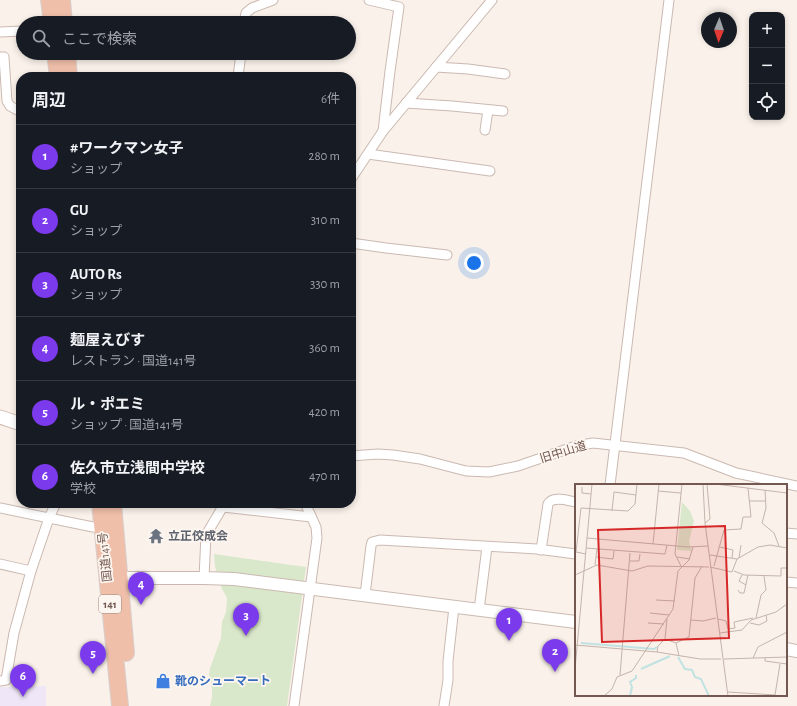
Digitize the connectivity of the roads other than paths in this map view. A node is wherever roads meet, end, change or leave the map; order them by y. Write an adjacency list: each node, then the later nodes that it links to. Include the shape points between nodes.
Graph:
1 (50, 0): 8 (highway)
2 (62, 0): 9 (highway)
3 (273, 0): 10 (street, via 252,8)
4 (369, 0): 7 (street)
5 (492, 0): 17 (street)
6 (669, 0): 39 (street)
7 (399, 3): 29 (street)
8 (51, 16)
9 (63, 16)
10 (245, 16)
11 (16, 31): 12 (street)
12 (0, 32)
13 (0, 57): 25 (street, via 4,57 7,101)
14 (56, 60): 18 (highway)
15 (68, 60): 19 (highway)
16 (240, 60): 20 (street)
17 (436, 67): 21 (street); 24 (street)
18 (57, 72)
19 (69, 72)
20 (239, 72)
21 (495, 73): 22 (street); 23 (street)
22 (505, 74)
23 (494, 83)
24 (406, 103): 26 (street); 29 (street)
25 (16, 109)
26 (488, 110): 27 (street); 28 (street)
27 (503, 111)
28 (485, 130)
29 (383, 131): 30 (street)
30 (368, 154): 31 (street); 32 (street)
31 (443, 164): 33 (street); 34 (street)
32 (356, 171)
33 (490, 171)
34 (442, 174)
35 (356, 244): 36 (street)
36 (447, 255)
37 (0, 417): 38 (main road)
38 (16, 422)
39 (615, 445): 40 (street, 旧中山道, via 593,443 576,446 518,466 489,472 466,471 393,454); 41 (street); 42 (street, 旧中山道, via 684,453 736,473)
40 (356, 456)
41 (610, 484)
42 (797, 486)
43 (575, 502): 57 (street, via 557,499 550,501)
44 (0, 508): 51 (street)
45 (53, 508): 51 (street)
46 (100, 508): 53 (highway, 国道141号 / 141)
47 (113, 508): 62 (highway, 国道141号 / 141)
48 (222, 508): 61 (street, via 206,535)
49 (244, 508): 52 (street)
50 (307, 508): 52 (street)
51 (48, 518): 53 (street); 60 (street)
52 (311, 518): 65 (street, via 317,532)
53 (102, 528): 62 (highway, 国道141号 / 141)
54 (787, 533): 55 (street)
55 (797, 534)
56 (487, 547): 57 (street); 66 (street, via 376,540 371,546); 68 (street)
57 (541, 550): 58 (street)
58 (575, 554)
59 (0, 564): 60 (street)
60 (31, 571): 72 (street, via 14,633 6,680)
61 (204, 578): 62 (street); 65 (street)
62 (114, 579): 73 (highway, 国道141号 / 141); 74 (highway, 国道141号 / 141)
63 (787, 582): 64 (street)
64 (797, 583)
65 (310, 588): 66 (street); 75 (street)
66 (365, 595): 67 (street)
67 (454, 607): 68 (street); 76 (street)
68 (479, 610): 69 (street)
69 (575, 622)
70 (787, 649): 71 (street)
71 (797, 651)
72 (0, 681)
73 (120, 706)
74 (131, 706)
75 (294, 706)
76 (444, 706)

